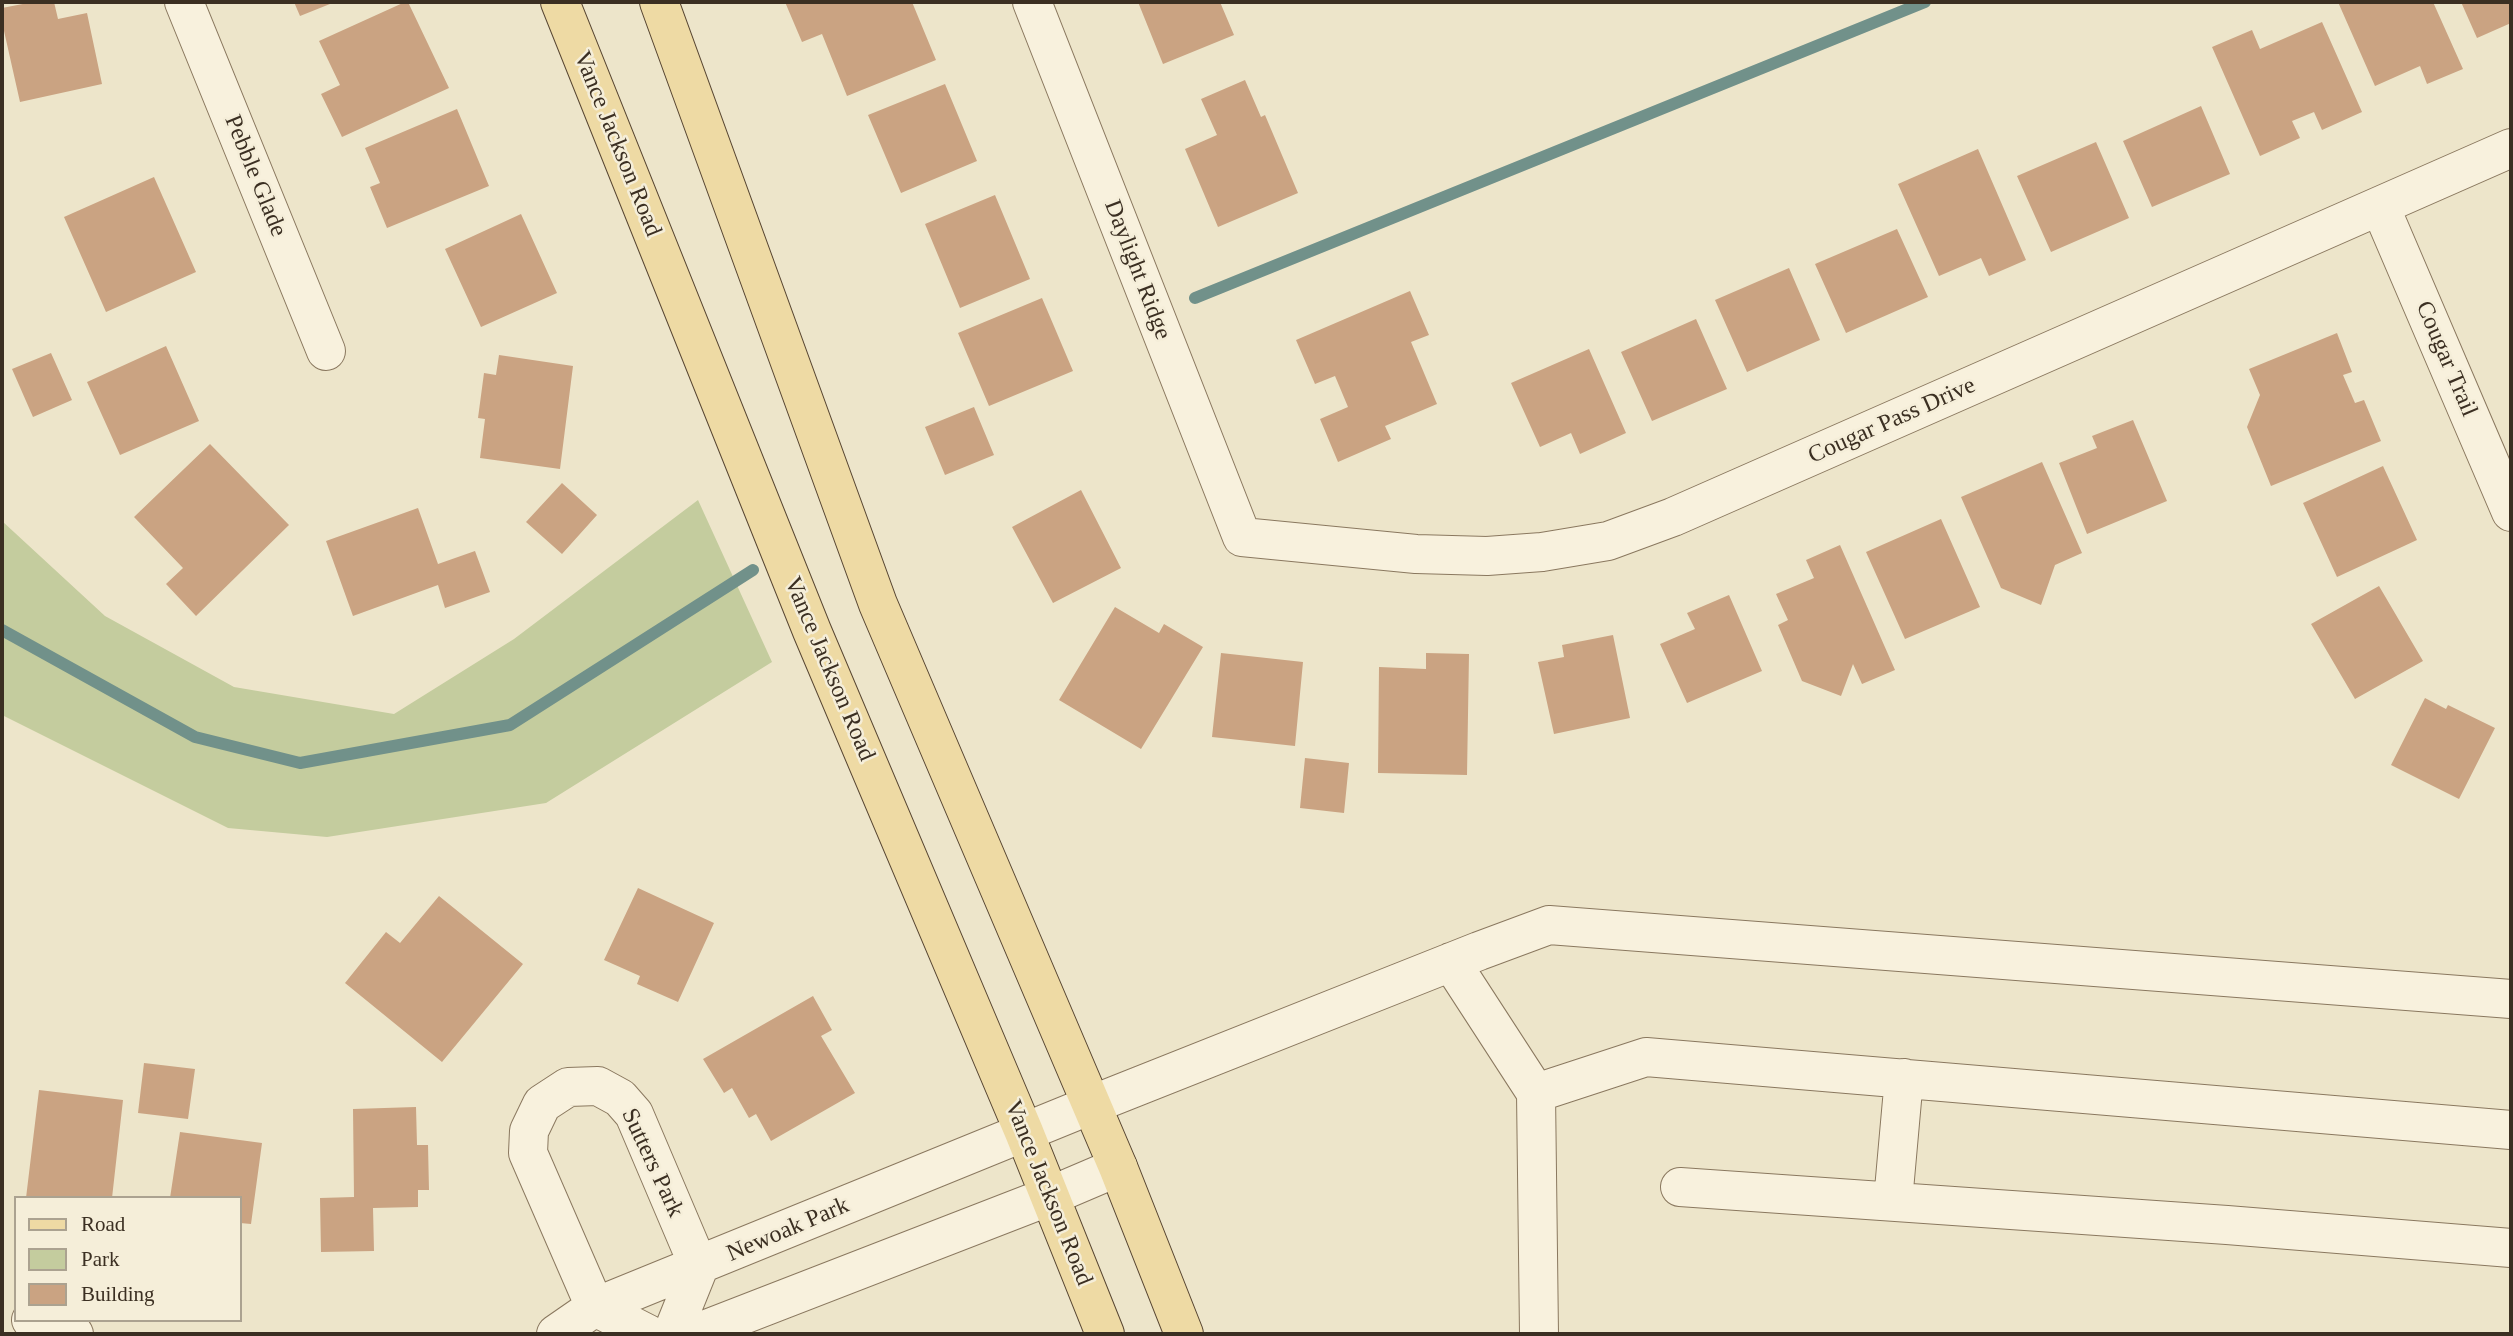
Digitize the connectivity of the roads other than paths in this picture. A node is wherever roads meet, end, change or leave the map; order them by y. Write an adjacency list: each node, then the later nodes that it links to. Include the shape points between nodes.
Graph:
1 (184, 2): 7 (street, Pebble Glade)
2 (560, 2): 16 (main road, Vance Jackson Road, via 807,618)
3 (659, 2): 14 (main road, via 878,604)
4 (1032, 2): 9 (street, Daylight Ridge)
5 (2511, 149): 6 (street, Cougar Pass Drive)
6 (2380, 206): 8 (street, Cougar Trail); 9 (street, Cougar Pass Drive, via 1673,517 1608,541 1487,556)
7 (326, 351)
8 (2511, 512)
9 (1242, 537)
10 (1451, 962): 11 (street, Newoak Park, via 1549,925); 13 (street); 14 (street, Newoak Park)
11 (2511, 999)
12 (1904, 1078): 13 (street, via 1646,1057); 15 (street); 20 (street)
13 (1536, 1093): 32 (street)
14 (1091, 1105): 16 (street, Newoak Park); 17 (main road)
15 (2511, 1130)
16 (1024, 1132): 19 (main road, Vance Jackson Road); 22 (street, Newoak Park)
17 (1118, 1167): 19 (street); 31 (main road)
18 (1680, 1187): 20 (street)
19 (1050, 1196): 29 (street); 30 (main road, Vance Jackson Road)
20 (1893, 1201): 21 (street)
21 (2511, 1248)
22 (699, 1267): 23 (street, Newoak Park); 23 (street, Sutters Park, via 634,1114 620,1098 598,1086 568,1087 542,1104 529,1131 528,1153); 28 (street)
23 (595, 1307): 26 (street, Newoak Park); 27 (street)
24 (37, 1322): 25 (street)
25 (74, 1334)
26 (556, 1334)
27 (648, 1334)
28 (672, 1334)
29 (694, 1334)
30 (1105, 1334)
31 (1184, 1334)
32 (1539, 1334)

